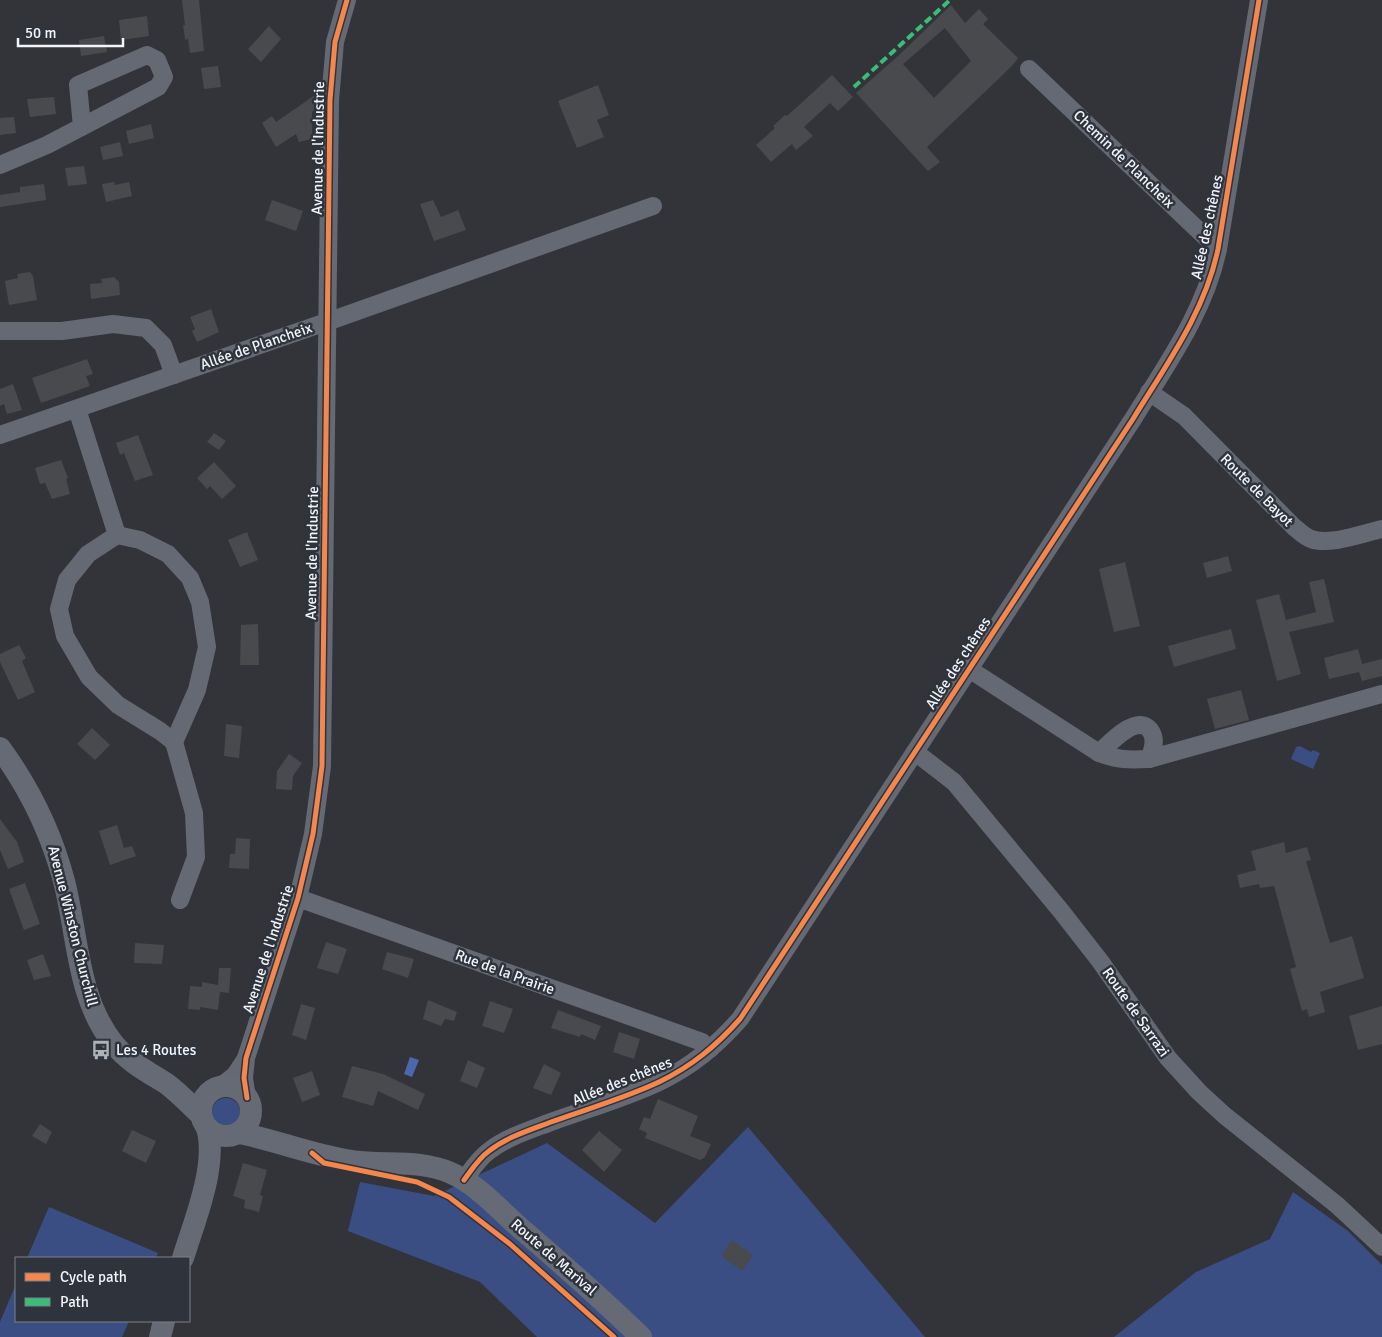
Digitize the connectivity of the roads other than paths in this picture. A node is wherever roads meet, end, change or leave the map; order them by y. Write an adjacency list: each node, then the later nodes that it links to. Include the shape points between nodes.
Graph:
1 (347, 0): 8 (street, Avenue de l'Industrie, via 335,42 330,100)
2 (1259, 0): 7 (street, Allée des chênes)
3 (1029, 69): 7 (street, Chemin de Plancheix)
4 (82, 127): 4 (street, via 158,87 164,77 157,60 147,55 78,85); 5 (street)
5 (0, 165)
6 (653, 206): 8 (street, Allée de Plancheix)
7 (1218, 248): 11 (street, Allée des chênes, via 1213,273 1198,310)
8 (327, 321): 10 (street, Allée de Plancheix); 23 (street, Avenue de l'Industrie, via 322,766 313,834)
9 (0, 331): 10 (street, via 62,331 113,324 146,328 163,345)
10 (174, 375): 12 (street, Allée de Plancheix)
11 (1149, 392): 14 (street, Route de Bayot, via 1184,416 1294,527 1310,539 1322,541); 16 (street, Allée des chênes)
12 (77, 409): 13 (street, Allée de Plancheix); 15 (street)
13 (0, 435)
14 (1382, 529)
15 (117, 535): 18 (street, via 140,540 168,554 190,578 200,602 207,647 197,690); 18 (street, via 88,554 67,580 59,609 65,636 89,677 118,705)
16 (969, 669): 20 (street, Allée des chênes); 21 (street)
17 (1382, 694): 22 (street)
18 (174, 742): 24 (street, via 194,814 196,857)
19 (0, 748): 27 (main road, Avenue Winston Churchill, via 19,774 45,822 64,880 87,993 98,1019 113,1043 128,1058)
20 (915, 752): 25 (street, Allée des chênes, via 740,1019); 35 (street, Route de Sarrazi, via 954,782 1061,911 1168,1058 1199,1092 1337,1205)
21 (1099, 752): 22 (street, via 1126,761); 22 (street, via 1124,730 1139,724 1146,725 1152,732 1154,745)
22 (1149, 759)
23 (298, 898): 25 (street, Rue de la Prairie, via 702,1042); 26 (street, Avenue de l'Industrie)
24 (180, 900)
25 (710, 1049): 34 (street, Allée des chênes, via 658,1082 504,1141 488,1151)
26 (246, 1058): 28 (street, Avenue de l'Industrie, via 235,1075); 29 (street, Avenue de l'Industrie, via 244,1078)
27 (168, 1085): 28 (main road, Avenue Winston Churchill, via 204,1092); 30 (main road, Avenue Winston Churchill)
28 (216, 1089): 29 (main road, via 235,1088); 30 (main road, via 203,1102)
29 (249, 1106): 31 (main road, via 245,1127); 32 (main road, via 263,1132)
30 (204, 1122): 31 (main road, via 219,1135); 33 (main road, via 211,1153)
31 (236, 1134): 32 (main road); 33 (main road, via 225,1142)
32 (280, 1144): 34 (main road, via 347,1160 380,1164 416,1163)
33 (207, 1178): 36 (main road)
34 (464, 1180): 39 (main road, Route de Marival, via 600,1296)
35 (1382, 1247)
36 (183, 1257)
37 (164, 1322): 38 (main road)
38 (160, 1337)
39 (641, 1337)

